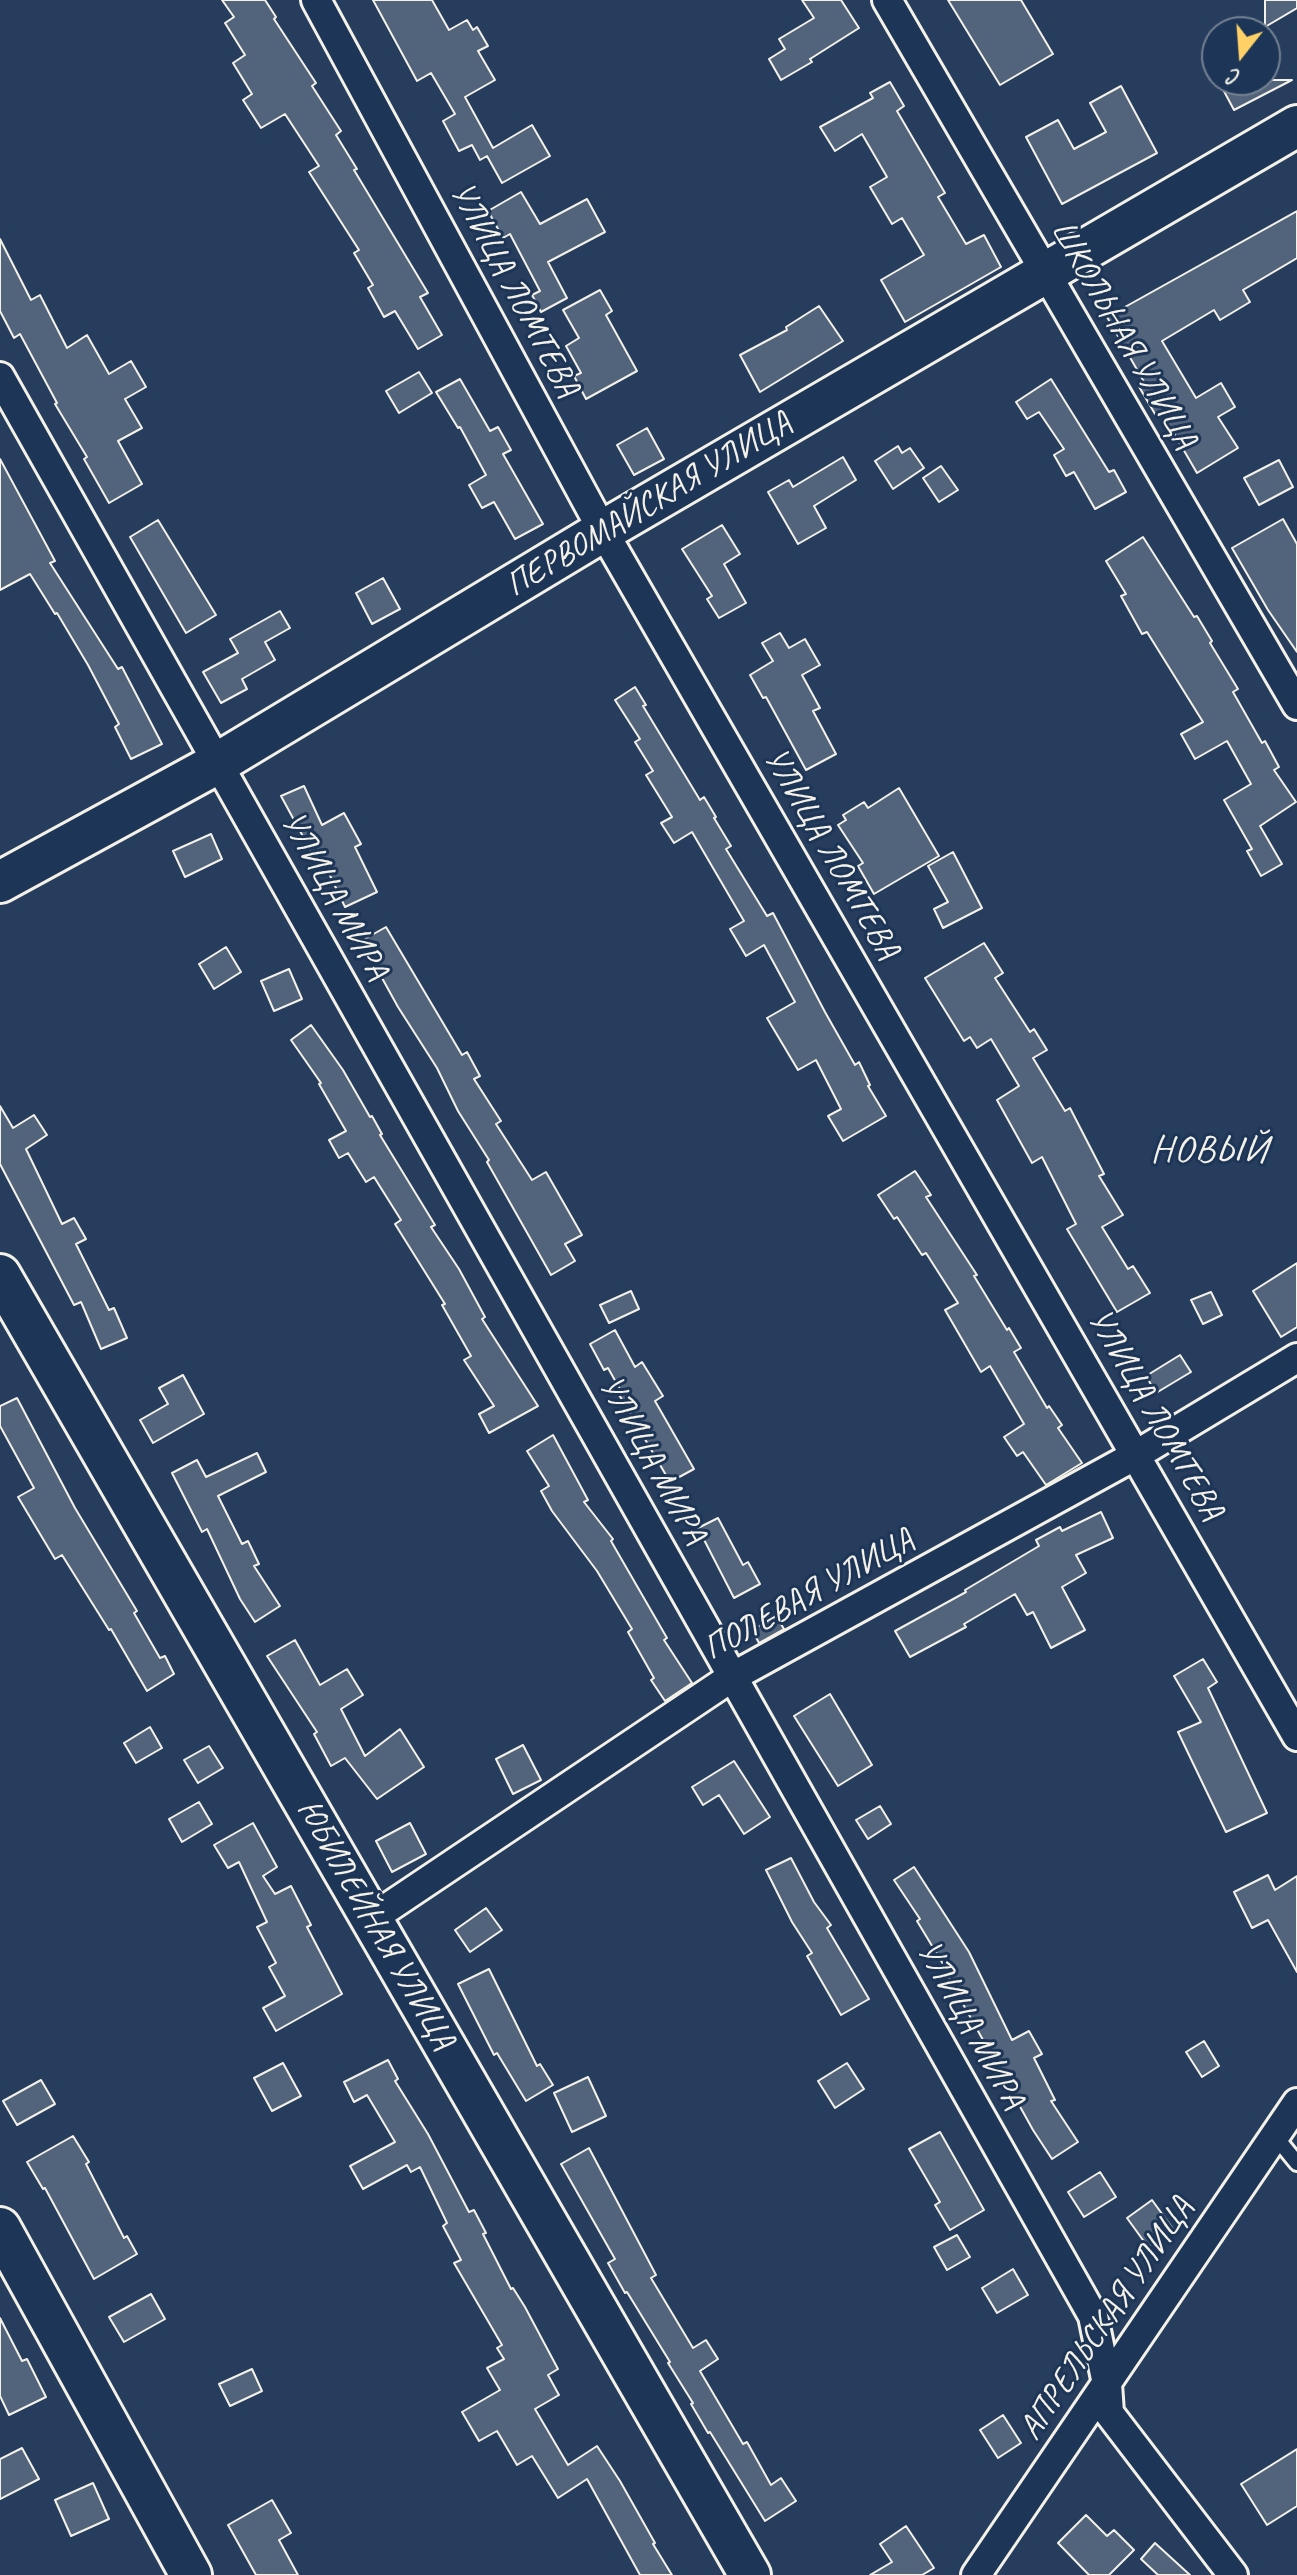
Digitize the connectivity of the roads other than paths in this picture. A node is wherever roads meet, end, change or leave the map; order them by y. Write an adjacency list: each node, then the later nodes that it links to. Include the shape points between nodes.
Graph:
1 (316, 0): 6 (street, УЛИЦА ЛОМТЕВА)
2 (887, 0): 4 (street, ШКОЛЬНАЯ УЛИЦА)
3 (1297, 126): 4 (street, ПЕРВОМАЙСКАЯ УЛИЦА)
4 (1044, 272): 6 (street, ПЕРВОМАЙСКАЯ УЛИЦА); 7 (street, ШКОЛЬНАЯ УЛИЦА)
5 (0, 377): 8 (street, УЛИЦА МИРА)
6 (603, 531): 8 (street, ПЕРВОМАЙСКАЯ УЛИЦА); 12 (street, УЛИЦА ЛОМТЕВА)
7 (1297, 705)
8 (218, 763): 9 (street, ПЕРВОМАЙСКАЯ УЛИЦА); 13 (street, УЛИЦА МИРА)
9 (0, 882)
10 (0, 1275): 15 (street, ЮБИЛЕЙНАЯ УЛИЦА)
11 (1297, 1358): 12 (street, ПОЛЕВАЯ УЛИЦА)
12 (1136, 1455): 13 (street, ПОЛЕВАЯ УЛИЦА); 14 (street, УЛИЦА ЛОМТЕВА)
13 (732, 1677): 15 (street, ПОЛЕВАЯ УЛИЦА); 20 (street, УЛИЦА МИРА, via 1093,2316)
14 (1297, 1736)
15 (371, 1919): 22 (street, ЮБИЛЕЙНАЯ УЛИЦА)
16 (1297, 2103): 17 (street, АПРЕЛЬСКАЯ УЛИЦА)
17 (1275, 2136): 18 (lane); 20 (street, АПРЕЛЬСКАЯ УЛИЦА)
18 (1297, 2163)
19 (0, 2228): 21 (street)
20 (1107, 2384): 23 (street, АПРЕЛЬСКАЯ УЛИЦА); 24 (street, УЛИЦА МИРА, via 1109,2413)
21 (191, 2575)
22 (750, 2575)
23 (976, 2575)
24 (1233, 2575)

